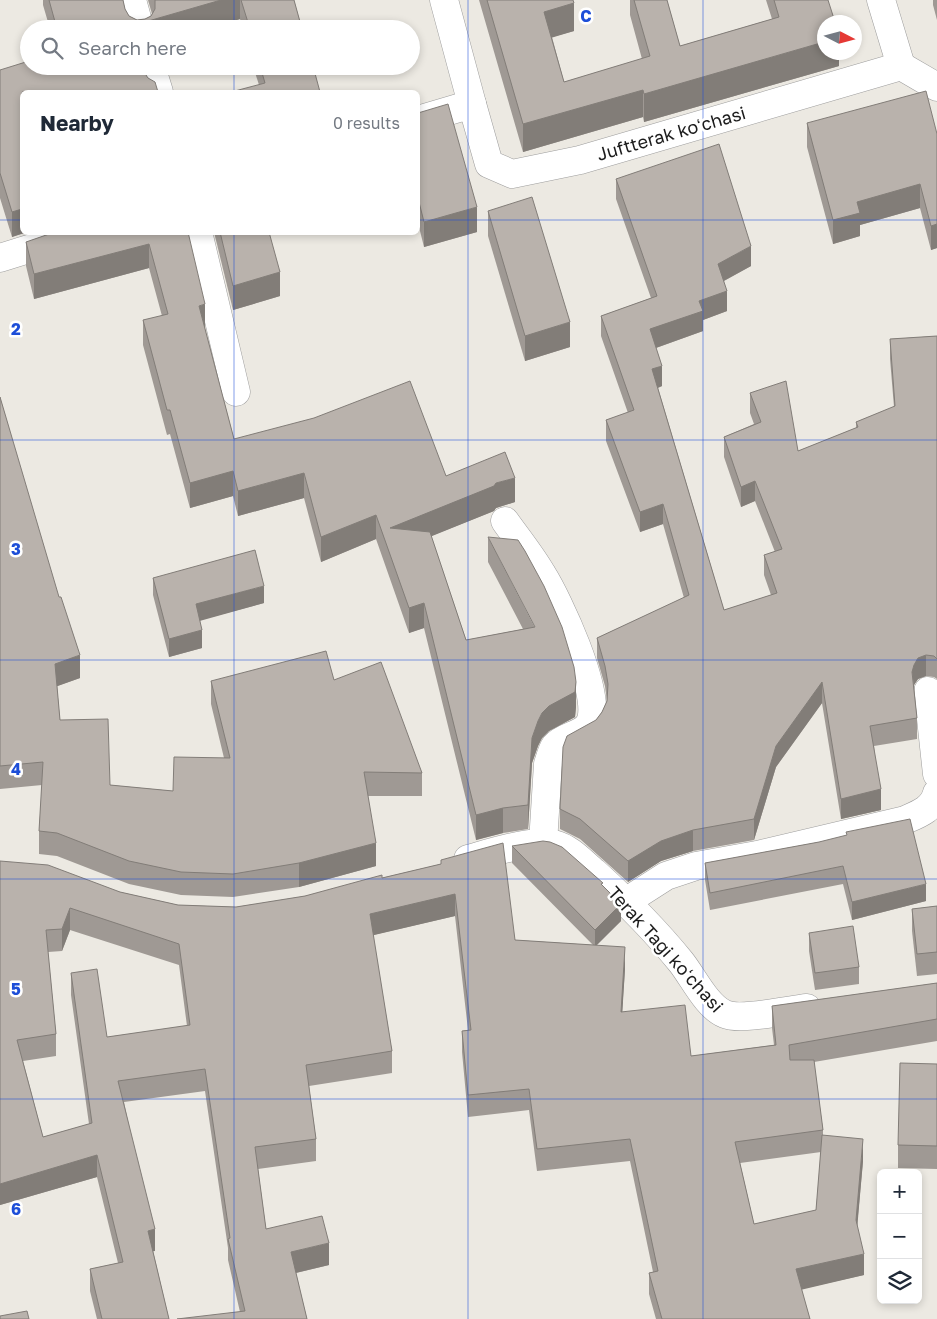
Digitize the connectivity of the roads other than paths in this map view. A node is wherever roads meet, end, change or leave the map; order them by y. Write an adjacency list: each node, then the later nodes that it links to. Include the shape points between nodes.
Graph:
1 (132, 0): 4 (street)
2 (444, 0): 9 (street)
3 (881, 0): 5 (street)
4 (138, 20)
5 (901, 66): 7 (street); 9 (street, Juftterak koʻchasi, via 580,160 512,174 489,164)
6 (154, 75): 8 (street)
7 (937, 87)
8 (158, 90)
9 (472, 104): 10 (street)
10 (420, 119)
11 (73, 235): 13 (street)
12 (199, 235): 14 (street)
13 (0, 258)
14 (236, 392)
15 (505, 521): 19 (street, via 543,574 571,632 588,680 593,706 587,727 563,740 552,753 548,764)
16 (928, 691): 17 (street)
17 (937, 774)
18 (937, 793): 21 (street, via 932,806 905,820 696,866 666,876)
19 (542, 843): 20 (street, Terak Tagi koʻchasi, via 507,848); 21 (street, Terak Tagi koʻchasi, via 570,851)
20 (442, 865)
21 (627, 901): 22 (street, Terak Tagi koʻchasi, via 681,962 712,1005 724,1014 738,1017)
22 (829, 1004)

